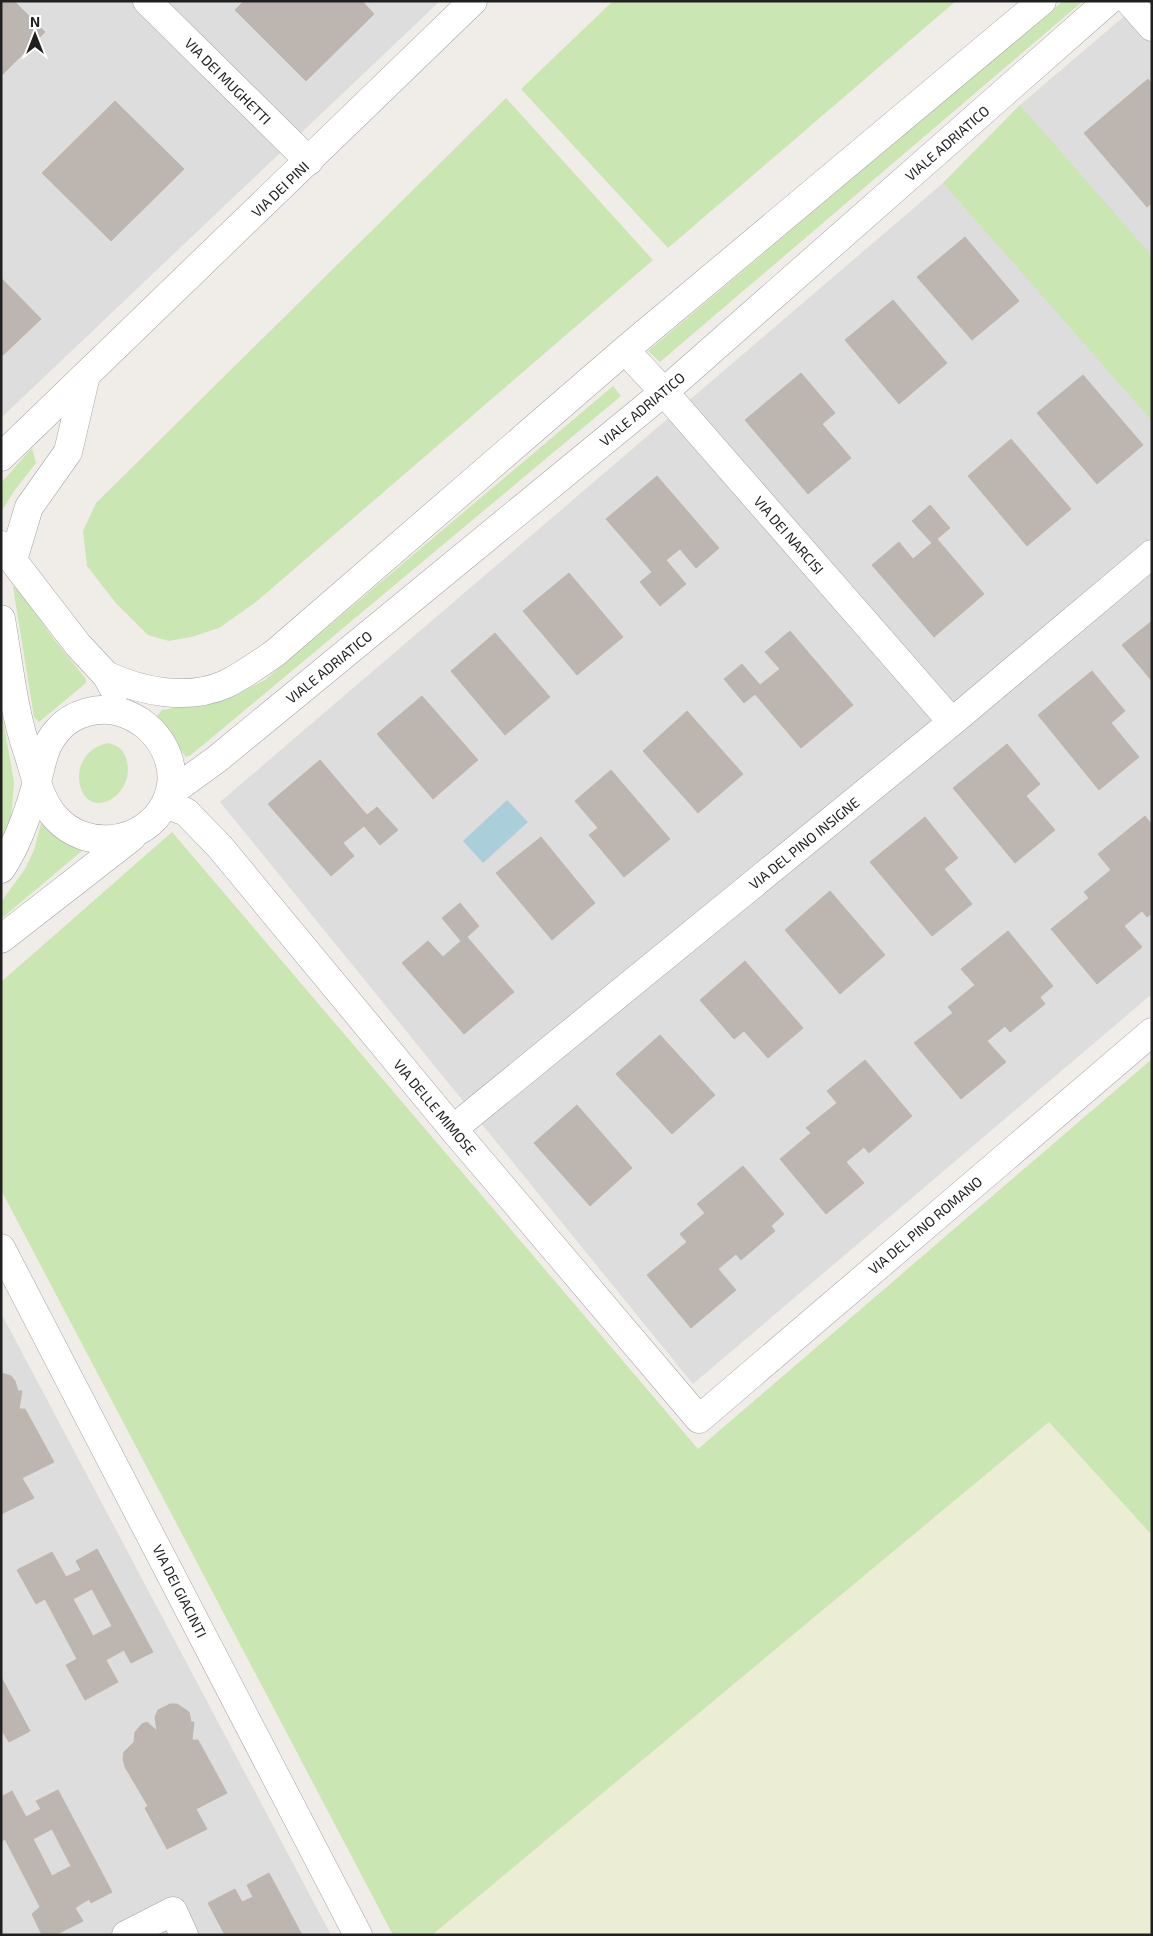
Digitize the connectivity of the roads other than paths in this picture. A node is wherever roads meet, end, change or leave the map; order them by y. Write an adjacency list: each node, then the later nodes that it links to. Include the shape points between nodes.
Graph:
1 (147, 1): 7 (street, VIA DEI MUGHETTI)
2 (473, 1): 7 (street, VIA DEI PINI)
3 (1042, 1): 8 (street)
4 (1108, 1): 10 (street, VIALE ADRIATICO)
5 (1129, 1): 6 (street)
6 (1152, 27)
7 (309, 162): 9 (street, VIA DEI PINI)
8 (625, 350): 10 (street, VIA DEI NARCISI); 15 (street, via 275,653 245,674 205,690 171,693 145,690)
9 (86, 375): 11 (street, VIA DEI PINI); 12 (street, via 68,452 29,506)
10 (664, 392): 17 (street, VIA DEI NARCISI); 19 (street, VIALE ADRIATICO, via 217,759 173,791)
11 (1, 457)
12 (7, 553): 15 (street, via 78,645)
13 (1152, 554): 17 (street, VIA DEL PINO INSIGNE)
14 (1, 620): 18 (street, via 21,734)
15 (106, 675): 16 (street)
16 (134, 716): 18 (street, via 114,710 94,710 75,716 47,745); 19 (street, via 156,733 165,750 170,770)
17 (952, 722): 24 (street, VIA DEL PINO INSIGNE)
18 (37, 782): 20 (street, via 55,818 87,838 124,838); 21 (street, via 12,853)
19 (165, 804): 20 (street); 24 (street, VIA DELLE MIMOSE, via 186,812 220,847)
20 (142, 830): 22 (street)
21 (1, 869)
22 (1, 939)
23 (1152, 1032): 26 (street, VIA DEL PINO ROMANO)
24 (453, 1129): 26 (street, VIA DELLE MIMOSE)
25 (1, 1248): 29 (street, VIA DEI GIACINTI)
26 (699, 1419)
27 (126, 1935): 28 (street, via 173,1911)
28 (184, 1935)
29 (358, 1935)

